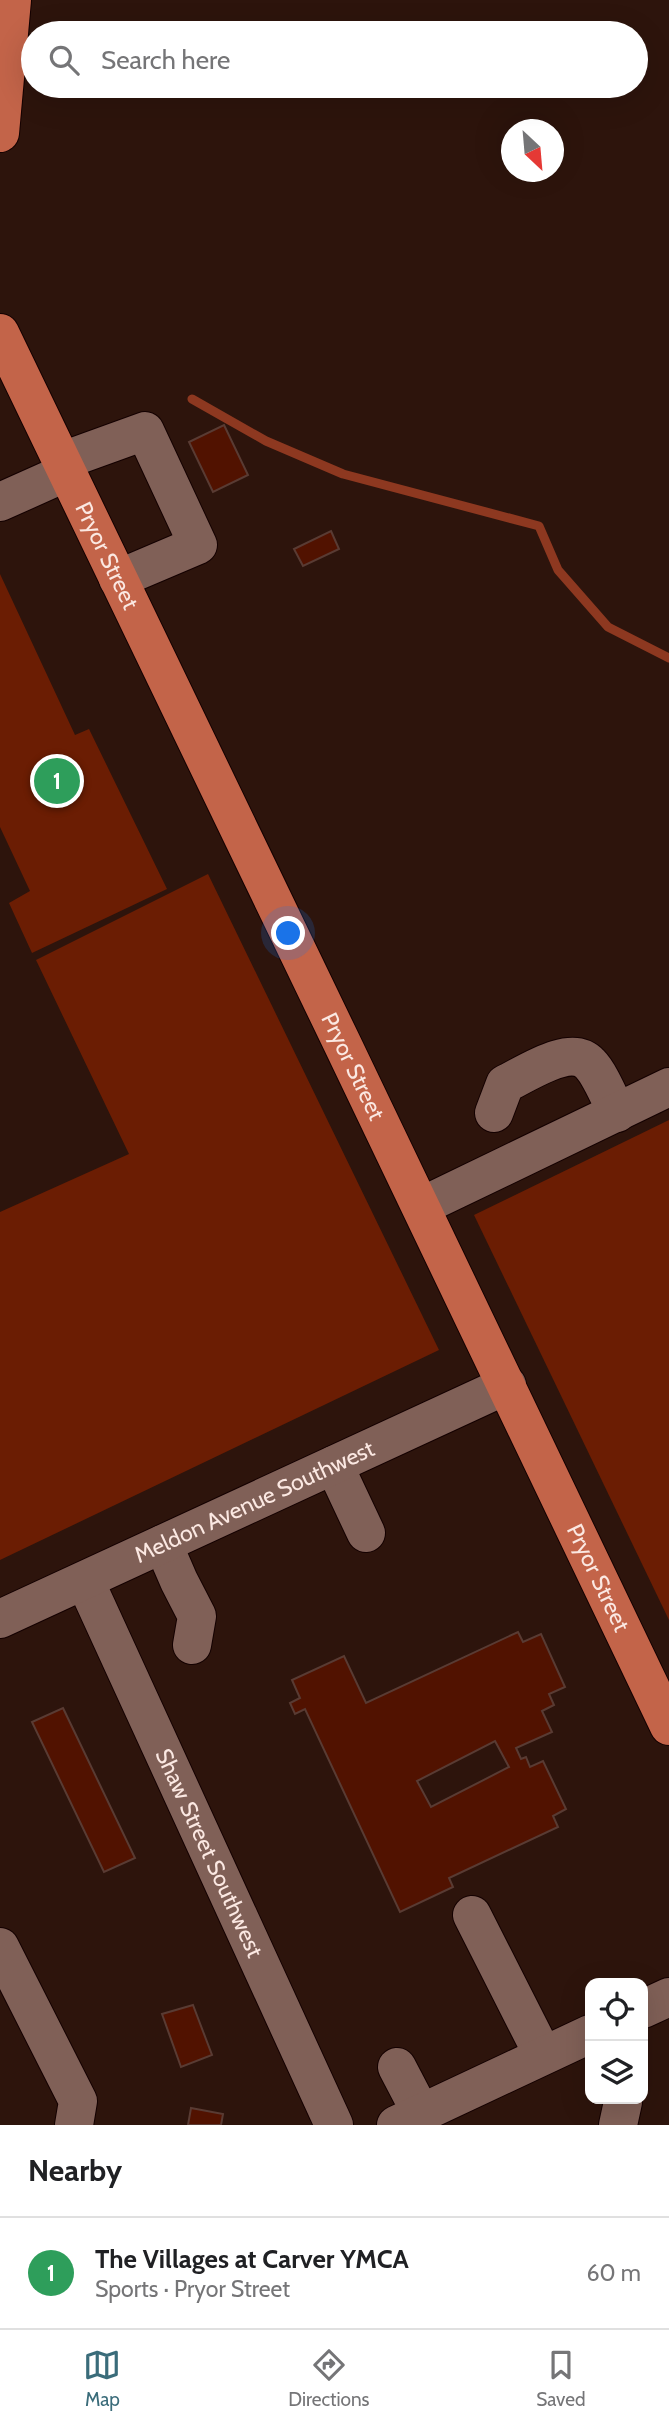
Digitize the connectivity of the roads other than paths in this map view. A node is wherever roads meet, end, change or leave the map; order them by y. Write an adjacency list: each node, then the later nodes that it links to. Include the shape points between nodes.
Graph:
1 (12, 0): 2 (main road)
2 (0, 134)
3 (0, 332): 4 (main road, Pryor Street)
4 (64, 467): 5 (street); 6 (main road, Pryor Street); 6 (street, via 145,431 198,545)
5 (0, 502)
6 (118, 579): 10 (main road, Pryor Street)
7 (669, 1087): 8 (street)
8 (617, 1112): 9 (street, via 591,1064 578,1056 562,1056 505,1084); 10 (street)
9 (494, 1113)
10 (422, 1206): 11 (main road, Pryor Street)
11 (507, 1385): 12 (street, Meldon Avenue Southwest); 18 (main road, Pryor Street)
12 (334, 1465): 13 (street); 14 (street, Meldon Avenue Southwest)
13 (366, 1533)
14 (163, 1544): 15 (street, Meldon Avenue Southwest); 17 (street, via 197,1616)
15 (85, 1581): 16 (street, Meldon Avenue Southwest); 29 (street, Shaw Street Southwest)
16 (0, 1619)
17 (192, 1645)
18 (669, 1726)
19 (472, 1915): 24 (street)
20 (0, 1949): 28 (street, via 78,2101)
21 (669, 1997): 22 (street)
22 (648, 2007)
23 (585, 2036): 24 (street)
24 (543, 2055): 27 (street)
25 (397, 2067): 27 (street)
26 (623, 2104): 30 (street)
27 (422, 2118)
28 (74, 2125)
29 (334, 2125)
30 (618, 2125)

